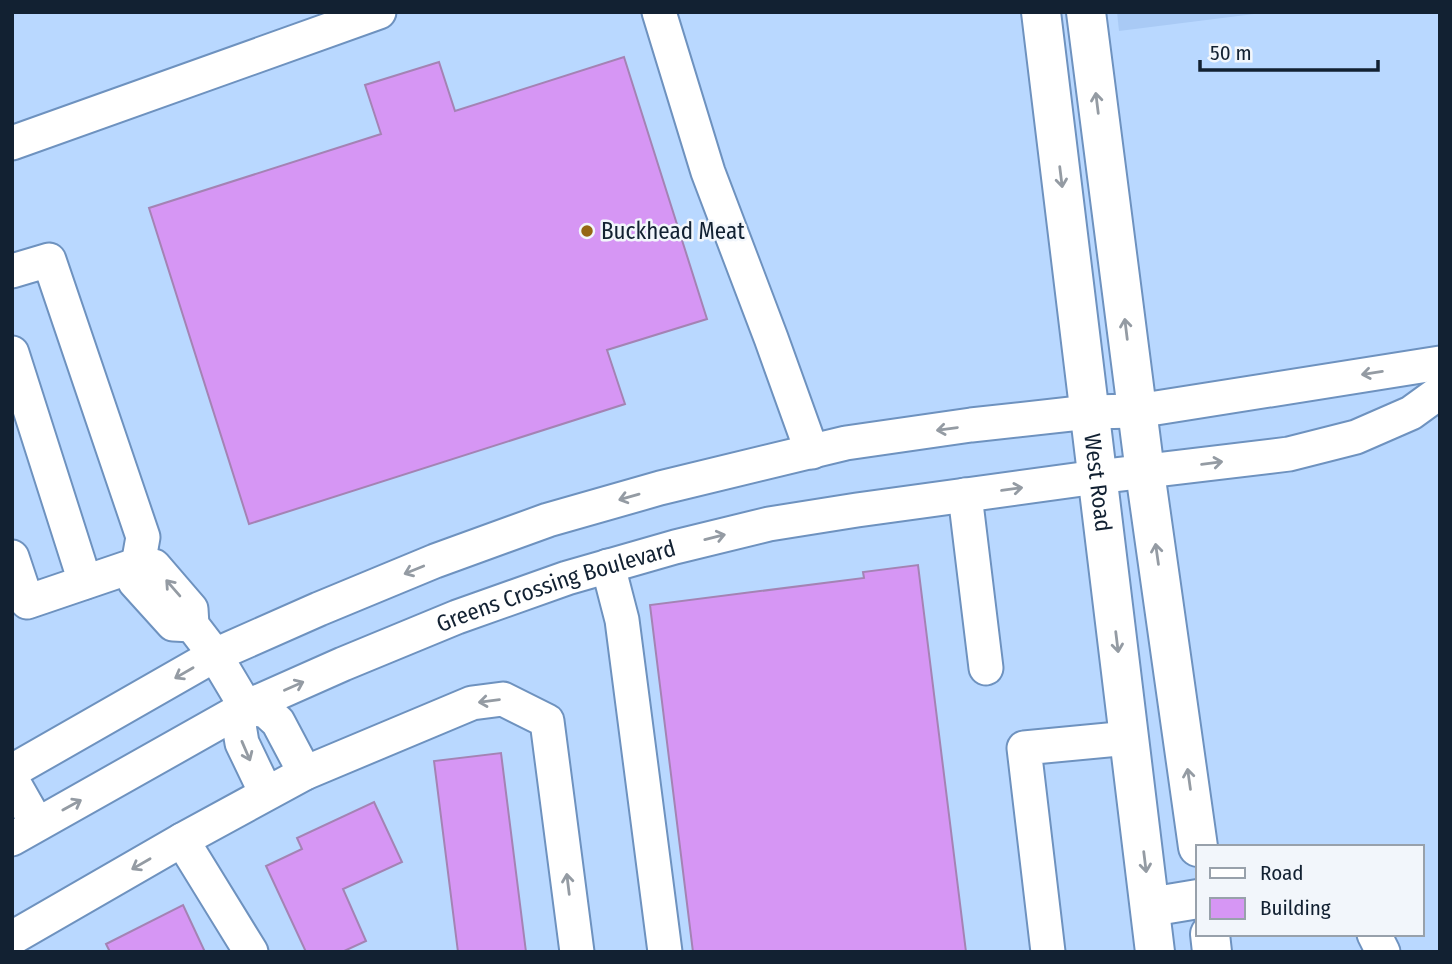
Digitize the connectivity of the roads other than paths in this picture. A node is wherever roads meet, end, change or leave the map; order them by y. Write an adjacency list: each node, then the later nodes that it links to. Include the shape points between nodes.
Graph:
1 (379, 12): 5 (street)
2 (659, 12): 12 (street, via 708,172)
3 (1041, 12): 11 (main road, West Road, one-way to 11)
4 (1086, 12): 10 (main road, West Road, one-way to 4)
5 (12, 143)
6 (12, 271): 17 (street, via 49,260 144,537)
7 (12, 353): 19 (street)
8 (1440, 363): 10 (street, one-way to 10)
9 (1440, 392): 13 (street, Greens Crossing Boulevard, one-way to 9, via 1289,454 1356,437 1411,413)
10 (1137, 411): 11 (street); 13 (main road, West Road)
11 (1089, 412): 12 (street, one-way to 12, via 846,443); 14 (main road, West Road)
12 (812, 452): 20 (street, one-way to 20, via 548,520 410,571)
13 (1145, 472): 14 (street, Greens Crossing Boulevard); 30 (main road, West Road, one-way to 13)
14 (1097, 477): 15 (street, Greens Crossing Boulevard, one-way to 14); 23 (main road, West Road, one-way to 23)
15 (965, 495): 18 (street, Greens Crossing Boulevard, one-way to 15, via 769,524); 21 (street)
16 (12, 556): 19 (street, via 27,602)
17 (139, 564): 19 (street); 20 (street, via 135,582 173,624 192,625)
18 (608, 566): 22 (street, Greens Crossing Boulevard, one-way to 18, via 457,617); 37 (street, via 622,620)
19 (86, 582)
20 (215, 656): 22 (street); 24 (street, one-way to 24)
21 (986, 668)
22 (246, 708): 25 (street, via 266,711 278,722); 27 (street, one-way to 27, via 239,725 242,743); 28 (street, Greens Crossing Boulevard, one-way to 22)
23 (1129, 738): 32 (main road, West Road, one-way to 32); 38 (street, via 1024,748)
24 (12, 771)
25 (305, 773): 27 (street); 36 (street, one-way to 25, via 547,721 503,699 472,704)
26 (12, 780): 28 (street)
27 (265, 793): 29 (street)
28 (25, 832)
29 (192, 835): 34 (street, one-way to 34); 35 (street)
30 (1198, 845)
31 (1196, 899): 32 (main road)
32 (1150, 907): 39 (main road, West Road)
33 (1375, 936): 40 (street)
34 (12, 938)
35 (251, 952)
36 (577, 952)
37 (665, 952)
38 (1048, 952)
39 (1155, 952)
40 (1383, 952)

